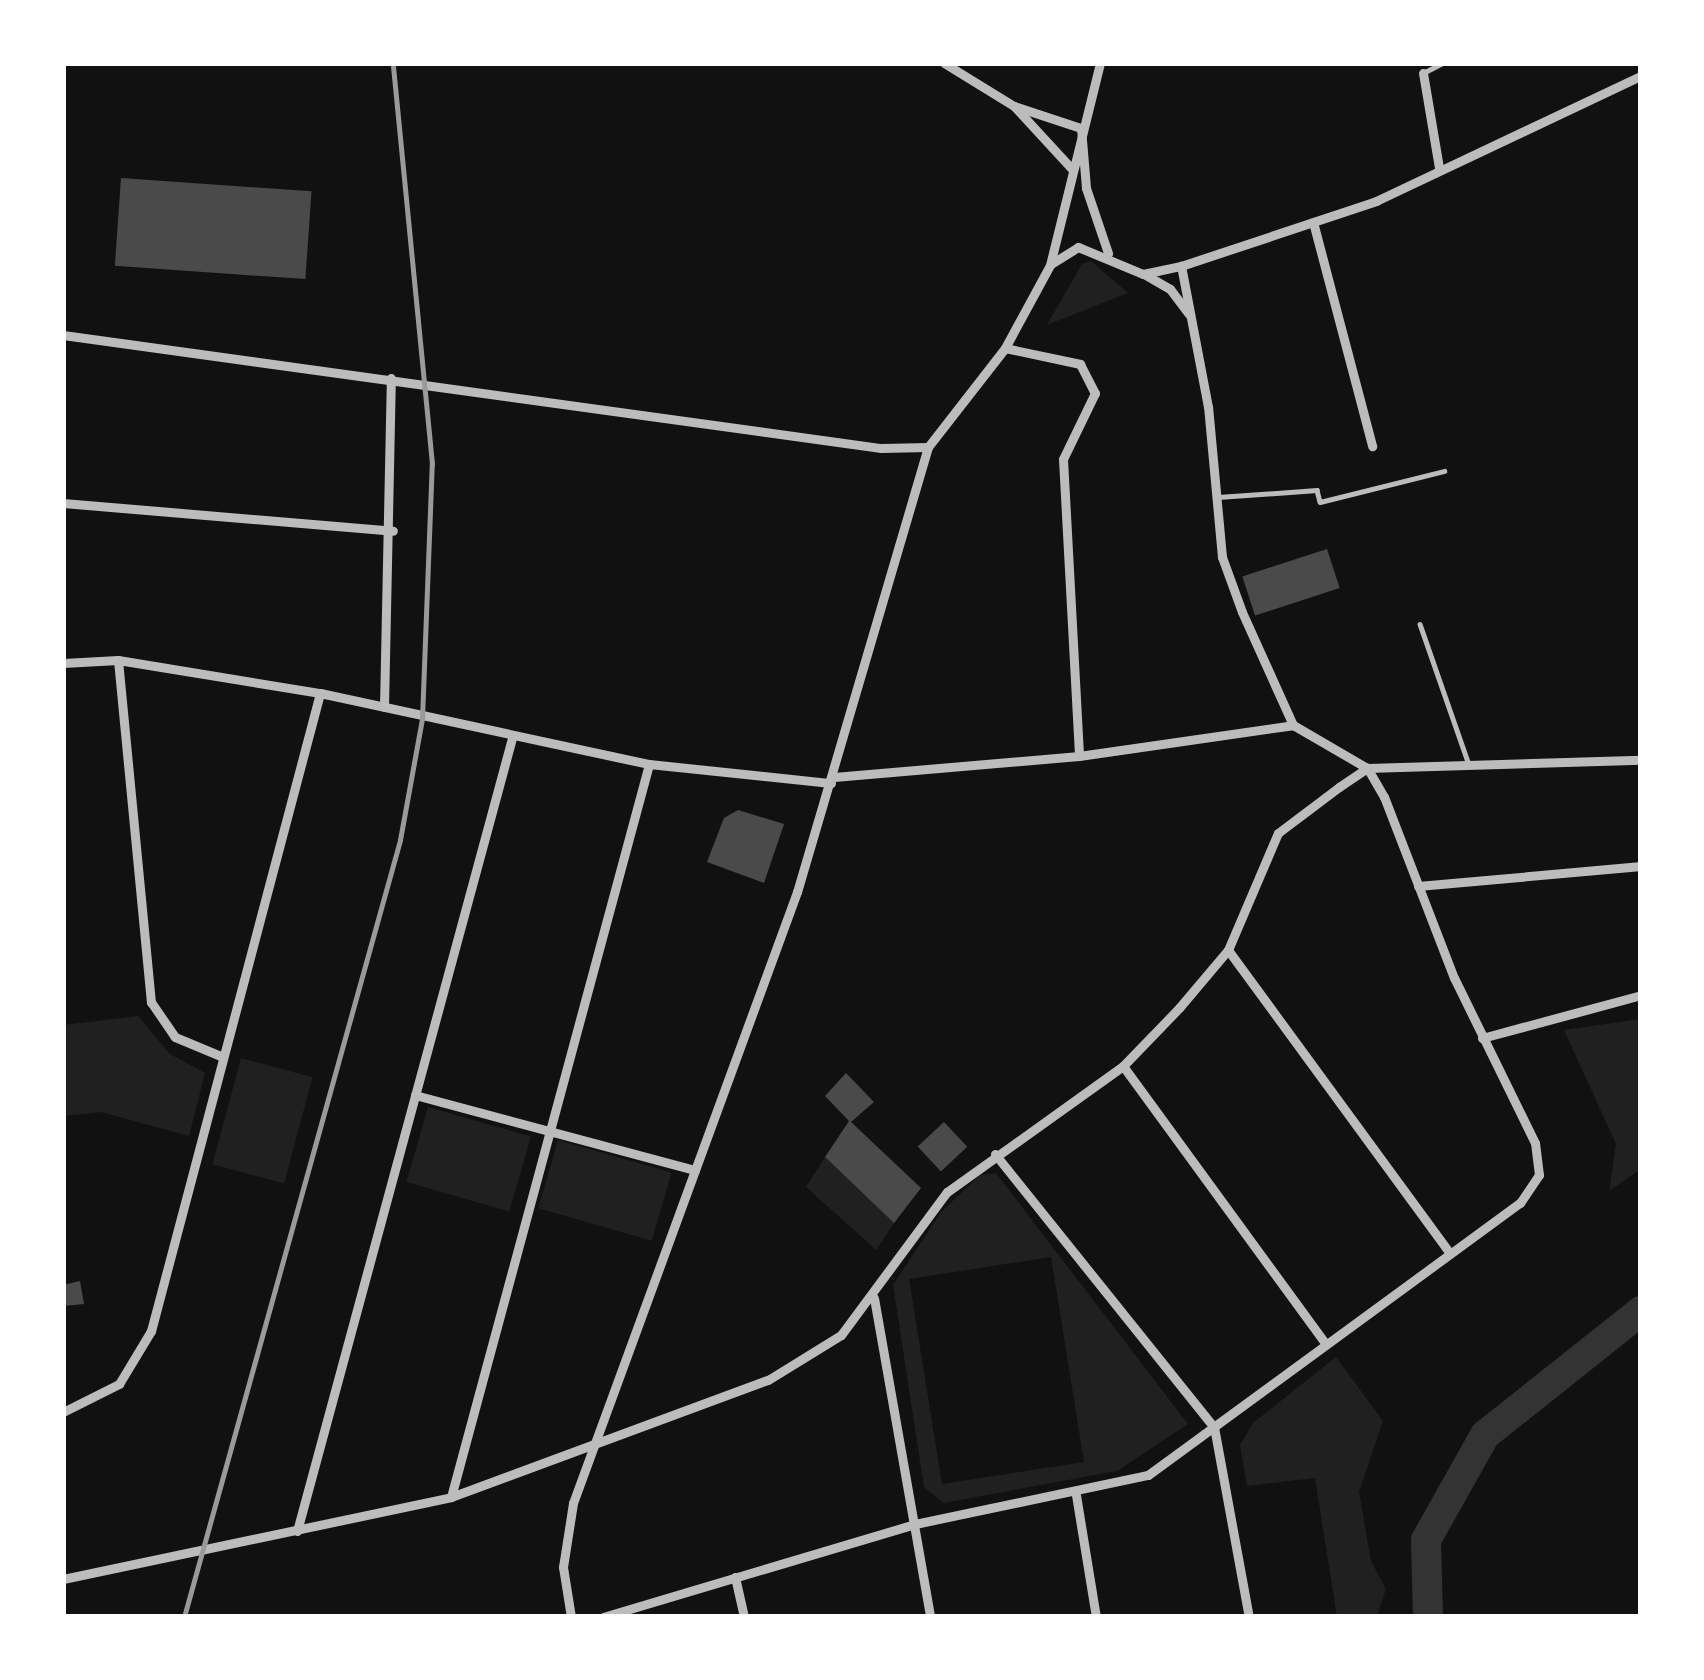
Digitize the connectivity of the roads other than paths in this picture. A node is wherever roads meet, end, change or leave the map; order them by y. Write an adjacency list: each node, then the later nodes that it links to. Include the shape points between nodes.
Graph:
1 (944, 63): 7 (street)
2 (1100, 63): 8 (street)
3 (1443, 63): 5 (lane)
4 (1635, 63): 6 (street)
5 (1423, 73): 9 (street)
6 (1640, 76): 9 (street)
7 (1014, 106): 8 (street); 10 (street)
8 (1081, 128): 10 (street); 12 (street, via 1086,188)
9 (1439, 168): 11 (street)
10 (1072, 169): 13 (street)
11 (1313, 222): 14 (street); 20 (street)
12 (1108, 253): 13 (street, via 1078,247); 15 (street)
13 (1050, 265): 18 (street)
14 (1181, 266): 15 (street); 16 (street)
15 (1143, 274): 16 (street, via 1170,289)
16 (1195, 324): 23 (street)
17 (63, 334): 19 (street)
18 (1005, 348): 21 (street); 33 (street, via 1080,364 1095,393 1063,459)
19 (391, 378): 21 (street, via 881,448); 25 (street)
20 (1372, 446)
21 (928, 447): 38 (street)
22 (1444, 470): 23 (lane, via 1320,502 1317,490)
23 (1216, 497): 31 (street, via 1222,556)
24 (63, 503): 25 (street)
25 (393, 531): 30 (street)
26 (1420, 623): 36 (lane)
27 (118, 660): 28 (street); 29 (street); 44 (street, via 151,1002 175,1037)
28 (63, 663)
29 (320, 693): 30 (street); 44 (street)
30 (385, 707): 32 (street)
31 (1293, 725): 33 (street); 37 (street)
32 (512, 738): 35 (street); 46 (street)
33 (1079, 756): 38 (street)
34 (1641, 760): 36 (street)
35 (649, 764): 38 (street); 47 (street)
36 (1469, 765): 37 (street)
37 (1367, 769): 40 (street); 41 (street, via 1278,833)
38 (832, 780): 49 (street)
39 (1641, 866): 40 (street)
40 (1418, 886): 43 (street)
41 (1228, 950): 45 (street); 50 (street)
42 (1641, 995): 43 (street)
43 (1482, 1038): 50 (street, via 1535,1143 1539,1175 1520,1203)
44 (223, 1057): 53 (street, via 142,1353 107,1393)
45 (1123, 1066): 48 (street); 52 (street)
46 (415, 1095): 47 (street); 59 (street)
47 (551, 1132): 49 (street); 57 (street)
48 (995, 1154): 51 (street, via 937,1204); 54 (street)
49 (695, 1171): 55 (street)
50 (1449, 1252): 52 (street)
51 (874, 1298): 55 (street, via 841,1335 748,1390); 58 (street)
52 (1326, 1344): 54 (street)
53 (63, 1412)
54 (1214, 1427): 56 (street, via 1148,1475); 67 (street)
55 (599, 1437): 57 (street); 62 (street, via 567,1527)
56 (1076, 1495): 58 (street); 66 (street)
57 (451, 1496): 59 (street)
58 (915, 1524): 60 (street); 65 (street)
59 (297, 1532): 61 (street)
60 (734, 1577): 63 (street); 64 (street)
61 (63, 1580)
62 (571, 1617)
63 (603, 1617)
64 (744, 1617)
65 (930, 1617)
66 (1096, 1617)
67 (1249, 1617)

